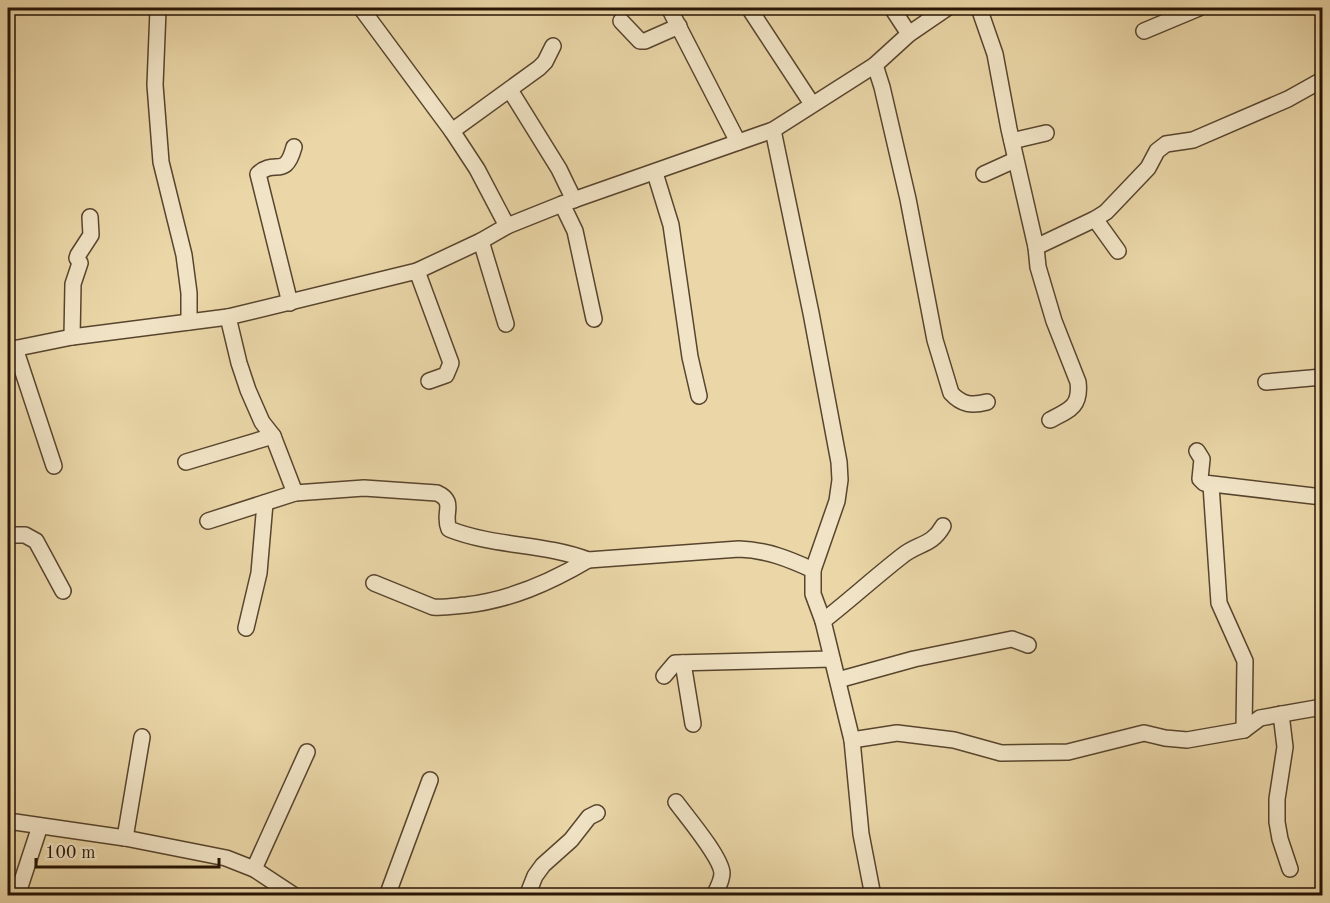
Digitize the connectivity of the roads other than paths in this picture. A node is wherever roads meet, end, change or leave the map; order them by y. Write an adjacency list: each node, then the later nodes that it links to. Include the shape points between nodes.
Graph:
1 (361, 8): 19 (street)
2 (669, 8): 10 (street)
3 (748, 8): 17 (street)
4 (892, 8): 12 (street)
5 (947, 8): 12 (street)
6 (980, 8): 21 (street, via 995,54)
7 (1199, 8): 11 (street)
8 (158, 10): 38 (street, via 155,85 161,162 184,255)
9 (621, 21): 10 (street, via 640,41)
10 (679, 26): 22 (street)
11 (1144, 31)
12 (909, 34): 14 (street)
13 (553, 46): 16 (street, via 539,68)
14 (875, 65): 17 (street); 46 (street, via 908,199 935,340 951,393 971,405)
15 (1323, 80): 29 (street, via 1193,140 1166,144 1115,203)
16 (510, 90): 19 (street); 27 (street, via 559,169)
17 (812, 104): 18 (street)
18 (773, 130): 22 (street); 60 (street, via 839,462 837,501)
19 (452, 131): 30 (street)
20 (1046, 133): 21 (street)
21 (1011, 141): 24 (street)
22 (738, 142): 25 (street)
23 (294, 147): 35 (street, via 286,165 258,174)
24 (1015, 160): 26 (street); 32 (street)
25 (656, 172): 27 (street); 45 (street, via 671,225)
26 (984, 174)
27 (568, 202): 30 (street); 37 (street)
28 (90, 216): 40 (street, via 91,235 78,255 80,263 73,284)
29 (1095, 219): 32 (street); 33 (street)
30 (507, 226): 31 (street)
31 (481, 241): 34 (street); 39 (street)
32 (1036, 247): 47 (street, via 1054,321 1079,392 1069,411)
33 (1118, 251)
34 (417, 271): 35 (street); 43 (street, via 451,363 446,375)
35 (290, 303): 36 (street)
36 (228, 317): 38 (street); 48 (street, via 248,390)
37 (594, 319)
38 (189, 322): 40 (street)
39 (506, 324)
40 (72, 337): 41 (street)
41 (11, 349): 51 (street)
42 (1323, 376): 44 (street)
43 (429, 381)
44 (1266, 382)
45 (699, 396)
46 (987, 402)
47 (1050, 420)
48 (273, 436): 50 (street); 53 (street)
49 (1197, 451): 52 (street, via 1202,459 1200,479)
50 (186, 462)
51 (54, 466)
52 (1211, 485): 54 (street); 72 (street, via 1219,603 1245,661)
53 (295, 493): 55 (street); 59 (street, via 364,488 437,493 448,502 449,529 508,545 568,552)
54 (1323, 497)
55 (265, 503): 56 (street); 64 (street, via 260,573)
56 (208, 521)
57 (943, 526): 63 (street, via 929,543 905,554)
58 (8, 535): 62 (street, via 36,541)
59 (588, 560): 60 (street, via 740,549 779,555); 61 (street, via 525,592 486,603 441,608)
60 (813, 570): 63 (street, via 813,594)
61 (374, 583)
62 (63, 591)
63 (823, 621): 66 (street)
64 (246, 628)
65 (1028, 645): 69 (street, via 1012,639 914,659)
66 (832, 659): 67 (street); 69 (street)
67 (683, 663): 68 (street, via 675,663); 73 (street)
68 (664, 676)
69 (838, 680): 75 (street)
70 (1323, 707): 71 (street)
71 (1281, 714): 72 (street); 84 (street, via 1285,747 1277,822)
72 (1252, 716): 75 (street, via 1244,730 1187,740 1138,734 1068,752 1001,753 954,740 897,733)
73 (693, 724)
74 (142, 737): 82 (street)
75 (852, 740): 90 (street, via 861,834)
76 (307, 752): 83 (street)
77 (430, 780): 87 (street)
78 (676, 802): 89 (street, via 720,865 722,874)
79 (597, 813): 88 (street, via 543,865)
80 (8, 821): 81 (street)
81 (40, 826): 82 (street); 85 (street)
82 (125, 838): 83 (street, via 226,858)
83 (254, 869): 86 (street)
84 (1290, 869)
85 (17, 896)
86 (295, 896)
87 (387, 896)
88 (527, 896)
89 (714, 896)
90 (873, 896)

